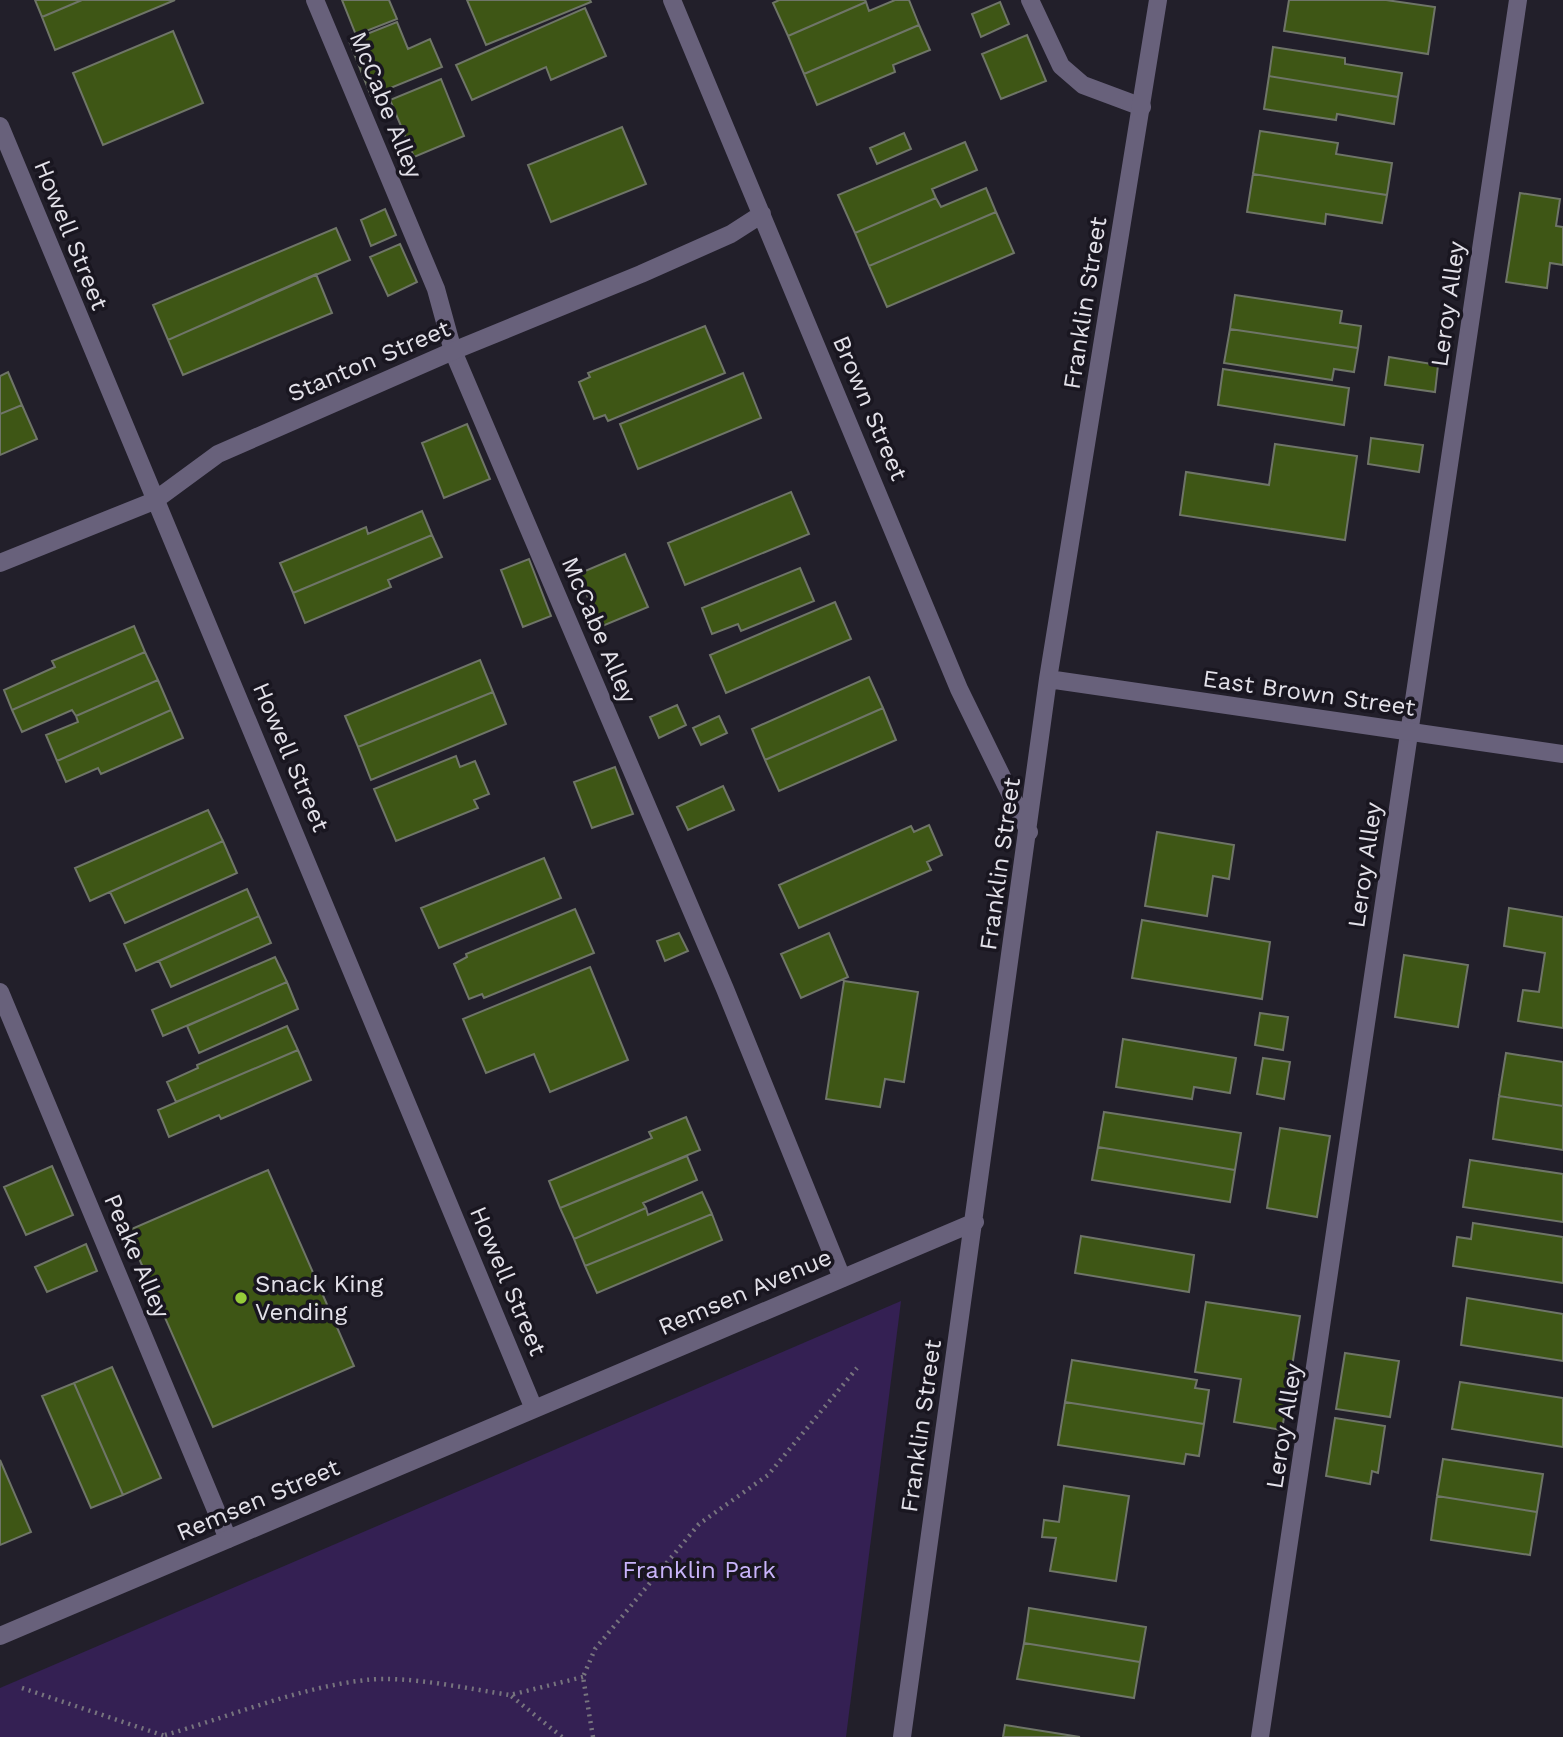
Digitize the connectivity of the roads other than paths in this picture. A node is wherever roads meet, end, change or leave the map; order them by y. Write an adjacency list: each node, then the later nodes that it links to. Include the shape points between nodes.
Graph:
1 (315, 0): 9 (street, McCabe Alley, via 436,289)
2 (672, 0): 8 (street, Brown Street)
3 (1030, 0): 6 (street, via 1061,66 1083,85)
4 (1158, 0): 6 (street, Franklin Street)
5 (1518, 0): 13 (street, Leroy Alley)
6 (1142, 107): 12 (street, Franklin Street)
7 (0, 126): 10 (street, Howell Street)
8 (762, 214): 9 (street, Stanton Street, via 730,234 641,274); 15 (street, Brown Street, via 959,689)
9 (453, 351): 10 (street, Stanton Street, via 218,454); 18 (street, McCabe Alley, via 725,989)
10 (154, 501): 11 (street, Stanton Street); 19 (street, Howell Street)
11 (0, 563)
12 (1048, 680): 13 (street, East Brown Street); 15 (street, Franklin Street)
13 (1409, 733): 14 (street, East Brown Street); 23 (street, Leroy Alley)
14 (1563, 754)
15 (1029, 832): 17 (street, Franklin Street)
16 (0, 992): 20 (street, Peake Alley)
17 (975, 1222): 18 (street, Remsen Avenue); 22 (street, Franklin Street)
18 (842, 1278): 19 (street, Remsen Avenue)
19 (534, 1409): 20 (street, Remsen Street)
20 (228, 1539): 21 (street, Remsen Street)
21 (0, 1636)
22 (902, 1737)
23 (1260, 1737)

